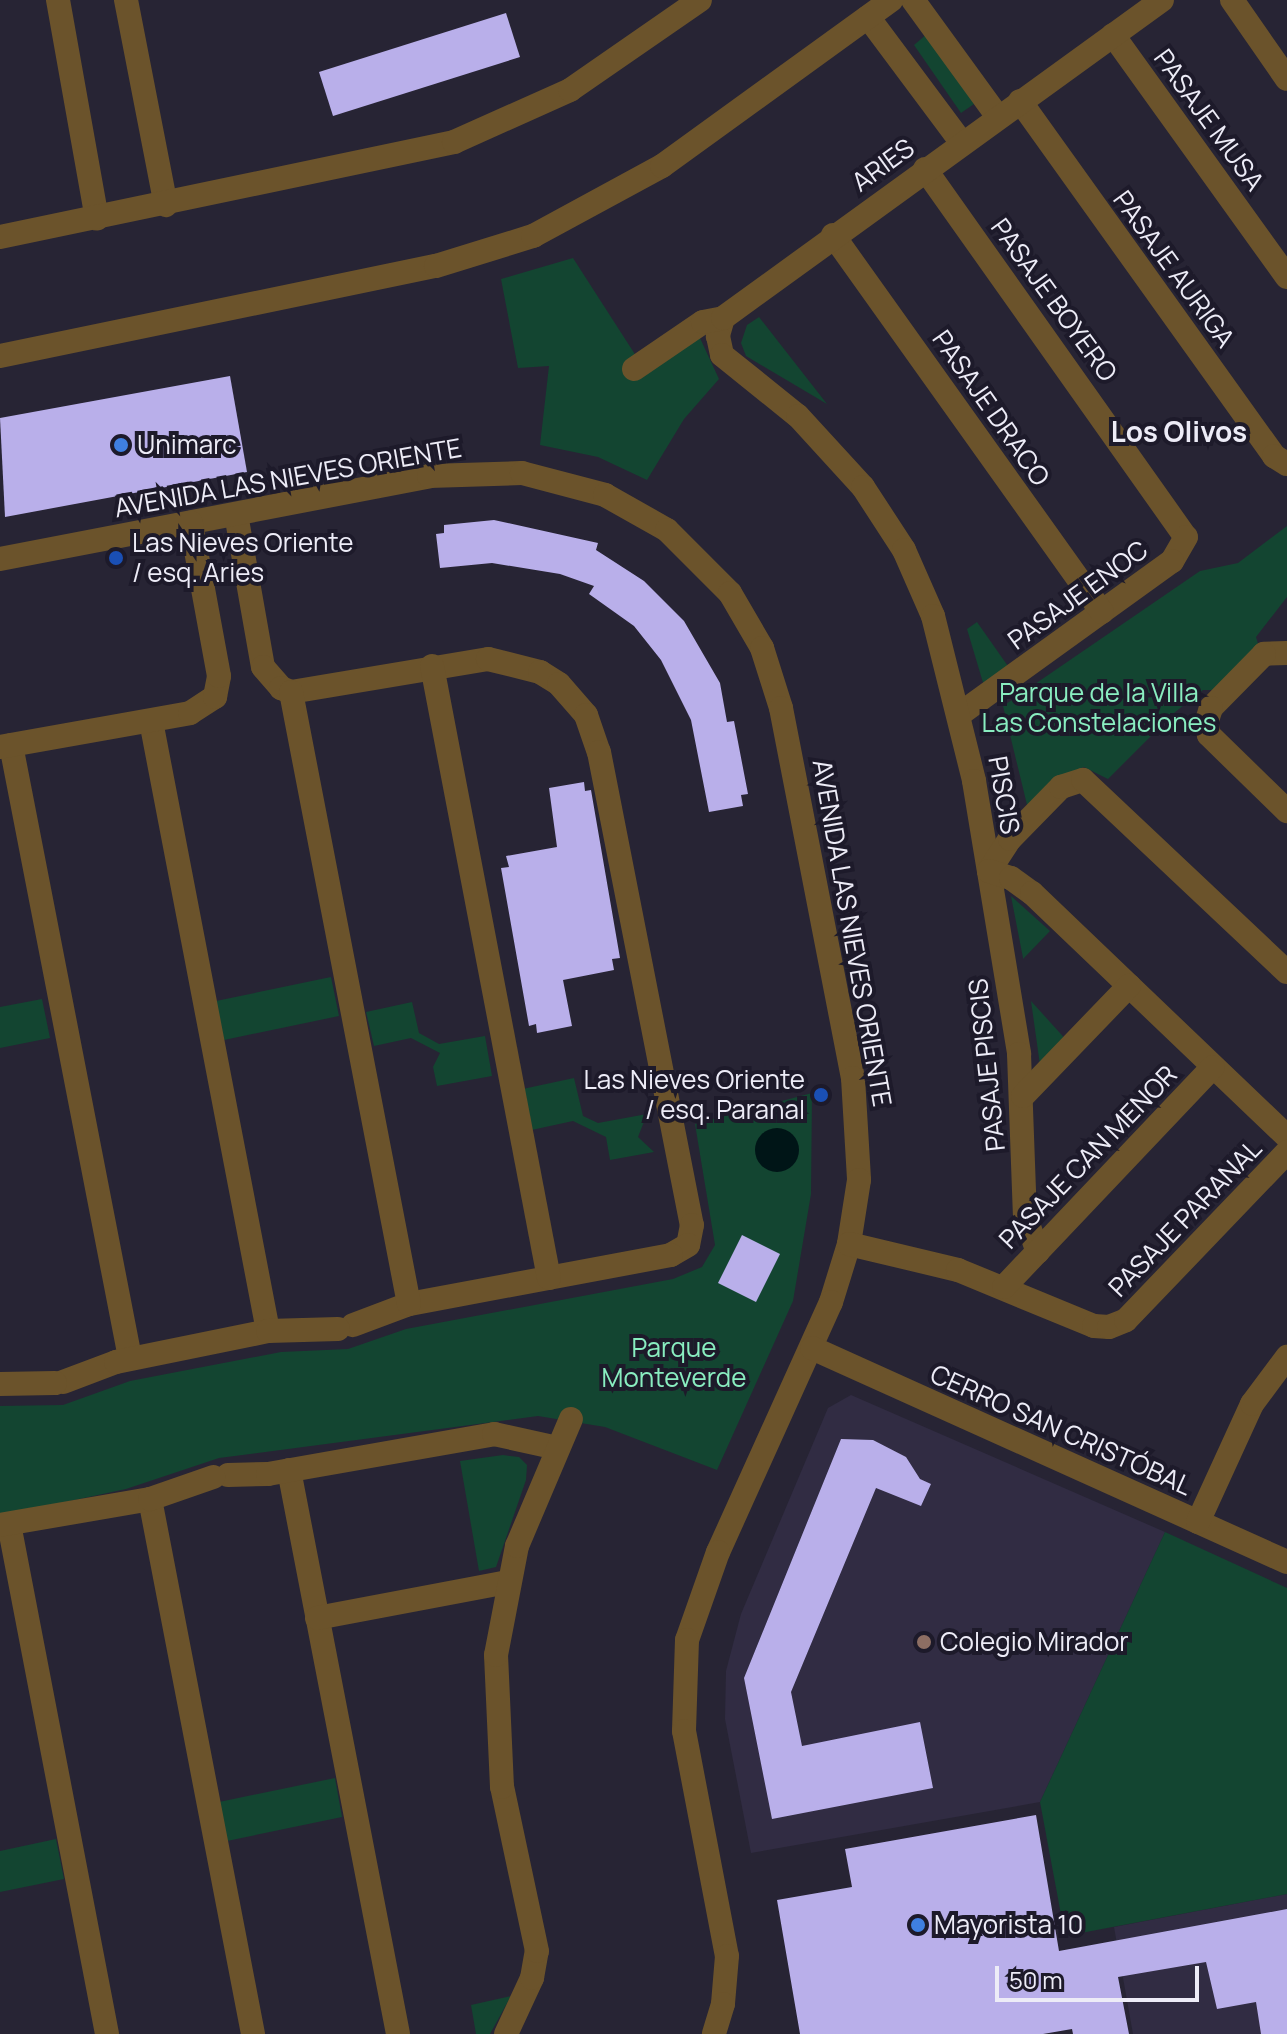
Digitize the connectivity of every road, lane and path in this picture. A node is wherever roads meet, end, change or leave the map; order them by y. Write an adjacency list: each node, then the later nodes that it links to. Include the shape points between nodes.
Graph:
1 (58, 0): 16 (street)
2 (126, 0): 15 (street)
3 (700, 0): 15 (street, via 570,90 493,128 401,157)
4 (891, 0): 8 (street)
5 (913, 0): 12 (street)
6 (1162, 0): 9 (street, ARIES)
7 (1232, 0): 10 (street)
8 (868, 17): 13 (street); 21 (street, via 662,166 533,236 436,266)
9 (1113, 35): 11 (street, ARIES); 19 (street, PASAJE MUSA)
10 (1287, 79)
11 (1020, 101): 12 (street, ARIES); 23 (street, PASAJE AURIGA, via 1274,456)
12 (998, 117): 13 (street, ARIES)
13 (962, 143): 14 (street, ARIES)
14 (925, 169): 17 (street, ARIES); 26 (street, PASAJE BOYERO, via 1181,524)
15 (166, 205): 16 (street)
16 (97, 219): 18 (street)
17 (833, 235): 20 (street, ARIES); 28 (street, PASAJE DRACO)
18 (0, 237)
19 (1287, 277)
20 (723, 318): 22 (street, ARIES, via 703,322); 32 (street, PISCIS, via 719,345 728,363 816,433 863,487 898,539 933,616)
21 (0, 356)
22 (634, 369)
23 (1287, 464)
24 (236, 514): 25 (street, AVENIDA LAS NIEVES ORIENTE); 31 (street, via 263,667 275,684); 43 (street, AVENIDA LAS NIEVES ORIENTE, via 429,476 522,473 586,487 625,503 667,530 710,568 747,619 781,708 858,1115 859,1180)
25 (191, 523): 27 (street, AVENIDA LAS NIEVES ORIENTE); 33 (street, via 217,687 200,709)
26 (1185, 544): 28 (street, PASAJE ENOC, via 1178,556)
27 (0, 559)
28 (1102, 612): 32 (street, PASAJE ENOC)
29 (1287, 653): 35 (street, via 1264,654 1211,708 1206,723 1213,739)
30 (432, 666): 31 (street); 45 (street); 45 (street, via 488,659 540,672 574,698 594,733 692,1225 688,1245 678,1253)
31 (291, 692): 47 (street)
32 (960, 714): 36 (street, PISCIS)
33 (151, 721): 34 (street); 48 (street)
34 (5, 746): 50 (street)
35 (1287, 811)
36 (989, 871): 37 (street, via 1010,839 1061,787 1071,780 1089,782); 38 (street, PISCIS, via 1021,884); 40 (street, PASAJE PISCIS)
37 (1287, 972)
38 (1129, 986): 39 (street, PISCIS); 40 (street)
39 (1213, 1067): 41 (street, PISCIS); 44 (street, PASAJE CAN MENOR)
40 (1023, 1096): 44 (street, PASAJE PISCIS, via 1025,1215)
41 (1287, 1137)
42 (1287, 1152): 46 (street, PASAJE PARANAL, via 1118,1325 1094,1326)
43 (849, 1244): 46 (street, PASAJE PARANAL); 49 (street, AVENIDA LAS NIEVES ORIENTE)
44 (1038, 1252): 46 (street, PASAJE CAN MENOR)
45 (549, 1278): 47 (street)
46 (1004, 1287)
47 (409, 1304): 48 (street, via 345,1327)
48 (268, 1331): 50 (street)
49 (812, 1348): 57 (street, CERRO SAN CRISTÓBAL); 66 (street, AVENIDA LAS NIEVES ORIENTE, via 702,1590 685,1652 684,1731 727,1956)
50 (130, 1358): 52 (street, via 59,1383)
51 (1285, 1364): 57 (street, via 1240,1427)
52 (0, 1384)
53 (571, 1419): 54 (street)
54 (557, 1448): 55 (street, via 494,1434); 60 (street)
55 (289, 1470): 56 (street, via 221,1476); 61 (street)
56 (150, 1499): 58 (street); 63 (street)
57 (1198, 1522): 59 (street, CERRO SAN CRISTÓBAL)
58 (4, 1525): 62 (street)
59 (1287, 1562)
60 (508, 1582): 61 (street); 65 (street, via 496,1655 496,1740 537,1951 532,1978)
61 (317, 1618): 64 (street)
62 (107, 2034)
63 (253, 2034)
64 (398, 2034)
65 (506, 2034)
66 (714, 2034)

